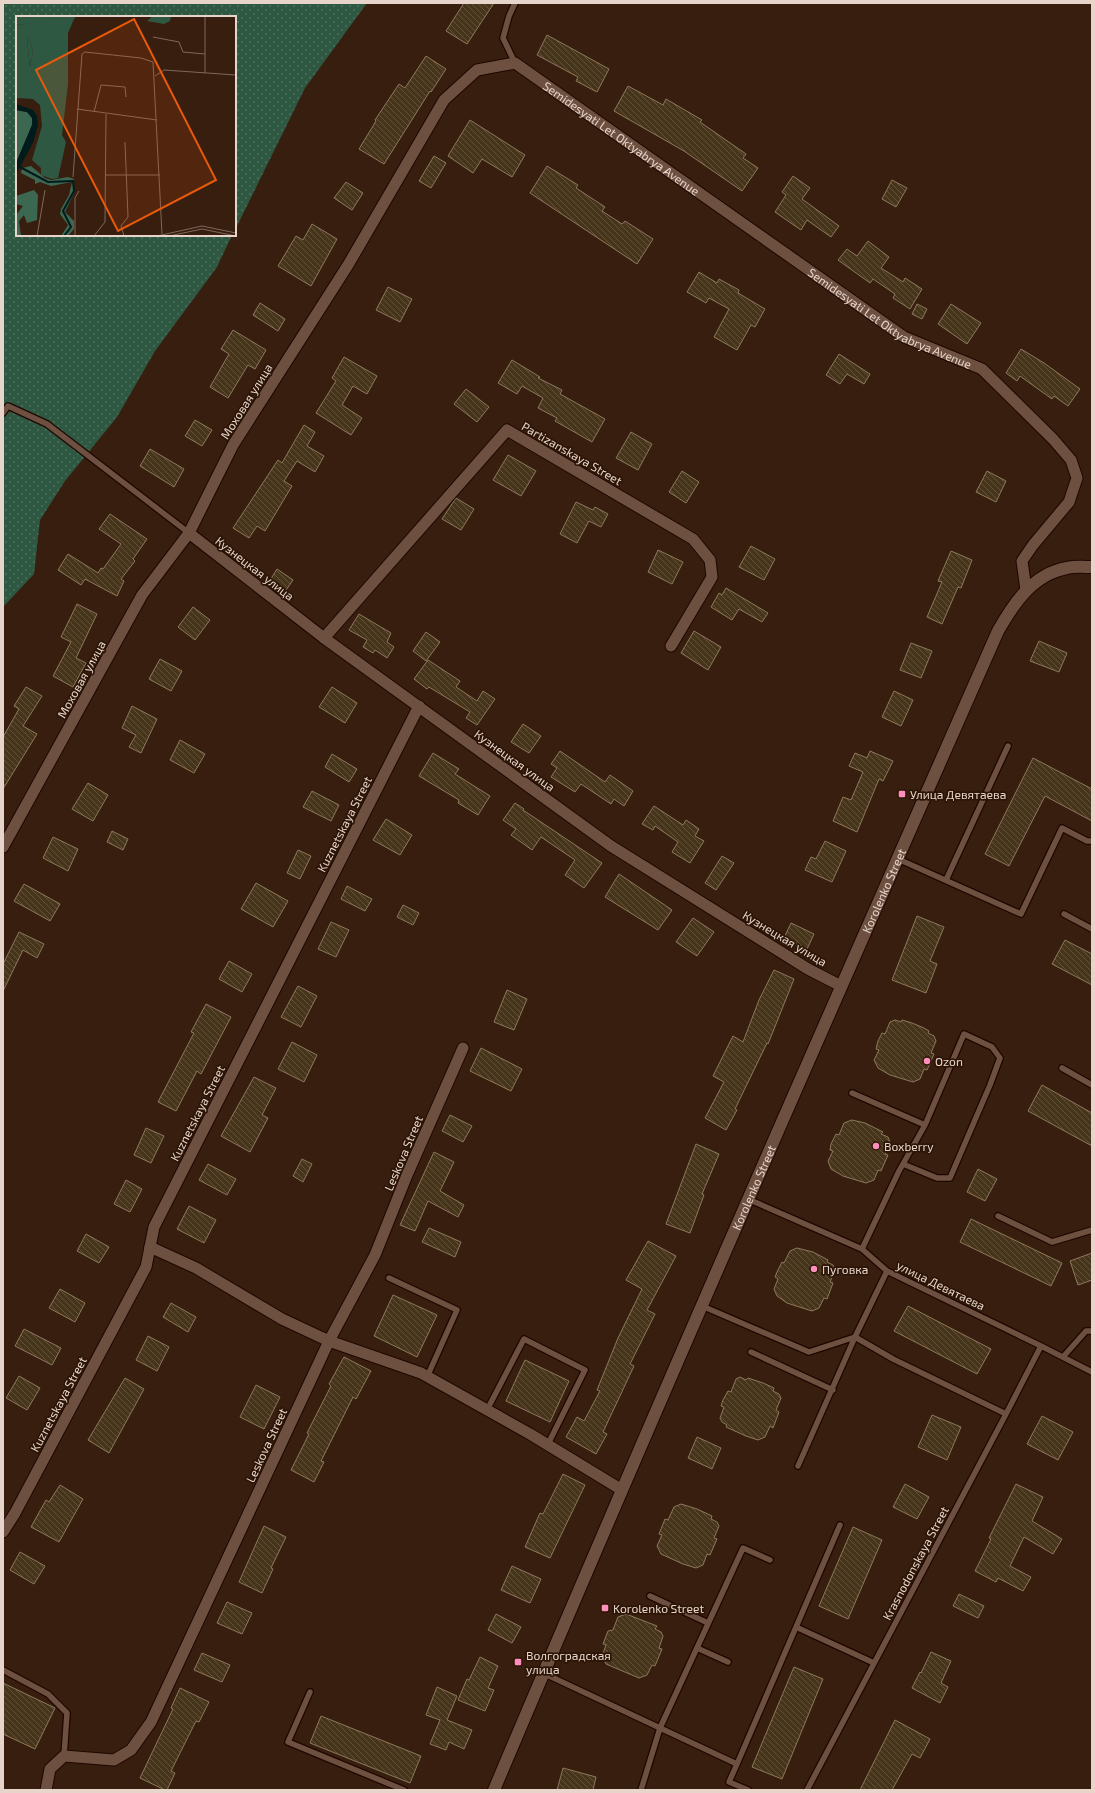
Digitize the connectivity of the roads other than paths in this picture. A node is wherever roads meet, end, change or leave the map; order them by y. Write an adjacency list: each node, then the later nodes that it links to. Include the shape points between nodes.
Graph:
1 (515, 3): 2 (lane, via 503,38)
2 (515, 63): 4 (street, Моховая улица, via 477,70 444,100 348,265 233,446); 6 (street, Semidesyati Let Oktyabrya Avenue, via 904,337 982,370 1053,439 1071,460 1077,478 1069,502 1022,561)
3 (3, 413): 4 (lane, via 8,406 47,424)
4 (190, 534): 7 (street, Кузнецкая улица); 12 (street, Моховая улица, via 142,595)
5 (1092, 567): 6 (street, via 1067,568 1044,576)
6 (1026, 590): 13 (street, Korolenko Street, via 998,631)
7 (324, 638): 8 (street, Partizanskaya Street, via 507,430 693,539 710,560 712,576); 9 (street, Кузнецкая улица)
8 (671, 646)
9 (419, 706): 17 (street, Кузнецкая улица, via 611,846 808,969); 27 (street, Kuznetskaya Street, via 154,1227)
10 (1008, 746): 14 (lane)
11 (1092, 841): 14 (lane, via 1062,828 1021,914)
12 (3, 847)
13 (897, 858): 14 (lane); 17 (street, Korolenko Street)
14 (946, 880)
15 (1064, 914): 16 (lane)
16 (1092, 929)
17 (841, 986): 24 (street, Korolenko Street)
18 (463, 1048): 34 (street, Leskova Street, via 407,1175 376,1255)
19 (1062, 1068): 20 (lane)
20 (1092, 1085)
21 (852, 1093): 22 (lane)
22 (925, 1125): 23 (lane); 23 (lane, via 964,1034 992,1046 1000,1058 950,1178 937,1178)
23 (903, 1164): 28 (lane)
24 (748, 1199): 28 (lane, улица Девятаева); 31 (street, Korolenko Street)
25 (998, 1216): 26 (lane, via 1052,1242)
26 (1092, 1230)
27 (150, 1247): 34 (street, via 196,1268 282,1319); 47 (street, Kuznetskaya Street, via 146,1267)
28 (862, 1249): 29 (lane, улица Девятаева)
29 (886, 1271): 33 (lane); 35 (lane, улица Девятаева)
30 (389, 1278): 39 (lane, via 457,1310)
31 (702, 1306): 33 (lane, via 809,1352); 45 (street, Korolenko Street)
32 (1092, 1331): 37 (lane, via 1086,1332)
33 (855, 1337): 40 (lane); 42 (lane, via 893,1359)
34 (329, 1340): 39 (street); 59 (street, Leskova Street, via 151,1722 131,1750 114,1760)
35 (1041, 1346): 37 (lane, улица Девятаева); 42 (lane, Krasnodonskaya Street)
36 (751, 1352): 40 (lane)
37 (1063, 1357): 38 (lane, улица Девятаева)
38 (1092, 1372)
39 (427, 1376): 41 (street)
40 (833, 1390): 44 (lane)
41 (487, 1410): 43 (street); 43 (lane, via 524,1339 586,1370)
42 (1006, 1414): 54 (lane, Krasnodonskaya Street)
43 (548, 1444): 45 (street)
44 (798, 1466)
45 (622, 1490): 56 (street, Korolenko Street)
46 (840, 1525): 51 (lane)
47 (3, 1532)
48 (770, 1560): 50 (lane, via 742,1548)
49 (650, 1596): 50 (lane)
50 (708, 1623): 52 (lane)
51 (796, 1627): 54 (lane); 60 (lane)
52 (697, 1648): 53 (lane); 58 (lane)
53 (728, 1662)
54 (874, 1663): 66 (lane, Krasnodonskaya Street)
55 (3, 1670): 59 (lane, via 48,1694 67,1712)
56 (543, 1673): 58 (lane); 63 (street, Korolenko Street)
57 (310, 1692): 62 (lane, via 288,1742)
58 (660, 1728): 60 (lane); 64 (lane)
59 (64, 1756): 61 (street, via 50,1769)
60 (737, 1764): 65 (lane, via 729,1782)
61 (46, 1790)
62 (404, 1790)
63 (494, 1790)
64 (641, 1790)
65 (748, 1790)
66 (807, 1790)

